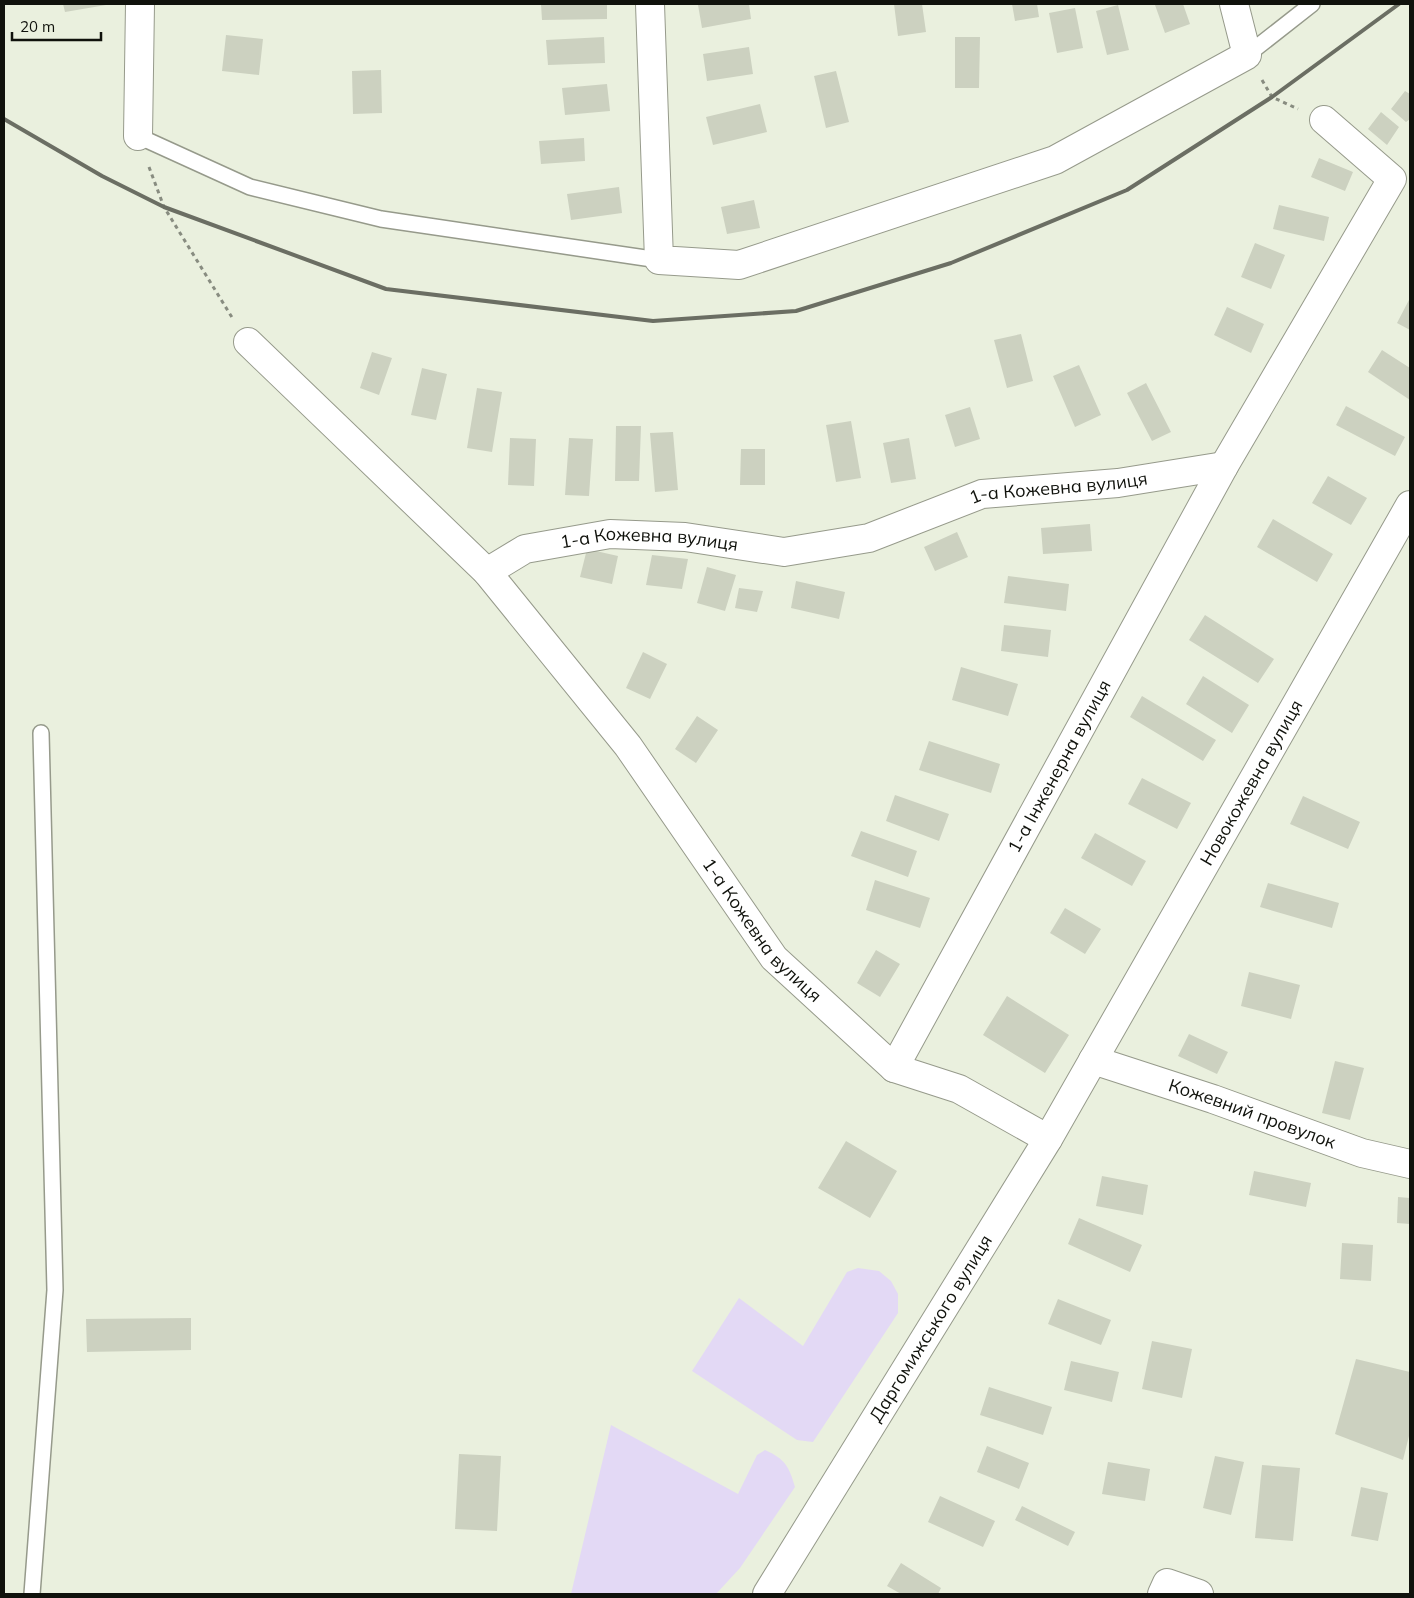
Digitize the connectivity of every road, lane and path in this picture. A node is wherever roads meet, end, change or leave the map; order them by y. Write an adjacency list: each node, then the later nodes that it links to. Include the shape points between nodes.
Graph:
1 (140, 4): 7 (street)
2 (650, 4): 8 (street)
3 (1234, 4): 5 (street)
4 (1312, 4): 5 (lane)
5 (1247, 55): 6 (path, via 1272,97); 8 (street, via 1055,160 739,265)
6 (1324, 120): 10 (street, via 1392,179)
7 (138, 136): 8 (lane, via 250,187 381,219); 9 (path, via 164,208)
8 (659, 260)
9 (248, 342): 12 (street, 1-а Кожевна вулиця)
10 (1224, 466): 12 (street, 1-а Кожевна вулиця, via 1118,483 982,494 869,538 784,552 684,537 610,534 525,549); 15 (street, 1-а Інженерна вулиця)
11 (1410, 505): 14 (street, Новокожевна вулиця)
12 (487, 572): 15 (street, 1-а Кожевна вулиця, via 628,746 774,958)
13 (41, 733): 19 (lane, via 55,1290)
14 (1093, 1060): 16 (street, Даргомижського вулиця); 17 (street, Кожевний провулок, via 1362,1152)
15 (894, 1068): 16 (street, 1-а Кожевна вулиця, via 959,1089)
16 (1048, 1139): 18 (street, Даргомижського вулиця)
17 (1410, 1164)
18 (769, 1593)
19 (32, 1594)
20 (1162, 1594): 21 (street, via 1166,1584)
21 (1199, 1594)

